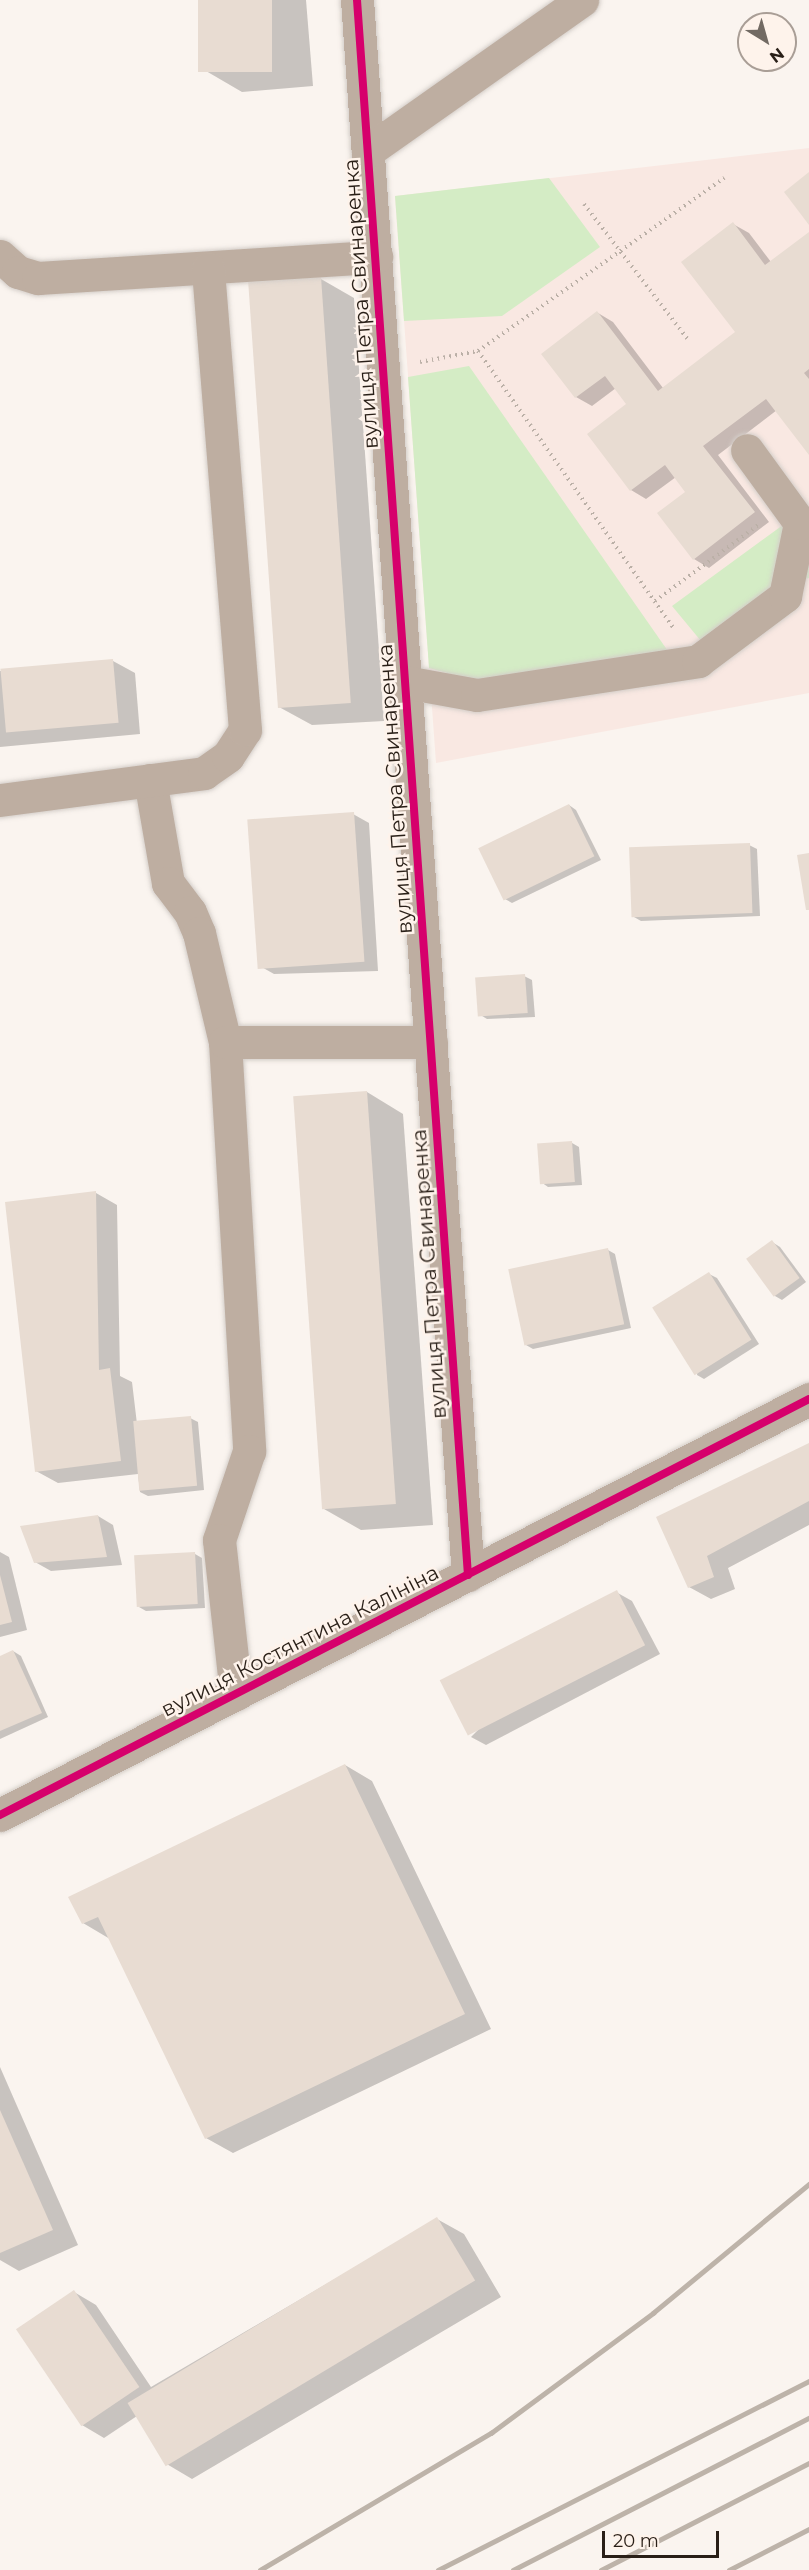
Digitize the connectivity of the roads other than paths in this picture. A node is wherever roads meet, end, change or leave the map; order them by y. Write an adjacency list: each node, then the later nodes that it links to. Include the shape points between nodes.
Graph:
1 (357, 0): 3 (street, вулиця Петра Свинаренка)
2 (582, 0): 3 (street)
3 (368, 151): 5 (street, вулиця Петра Свинаренка)
4 (0, 256): 6 (street, via 18,272 38,278)
5 (376, 257): 6 (street); 9 (street, вулиця Петра Свинаренка)
6 (208, 268): 10 (street, via 245,730 228,756 204,773)
7 (747, 450): 8 (street, via 800,523)
8 (797, 593): 9 (street, via 698,661 477,695)
9 (405, 682): 13 (street, вулиця Петра Свинаренка)
10 (150, 780): 11 (street); 12 (street, via 168,883 190,912 199,933)
11 (0, 800)
12 (225, 1042): 13 (street); 16 (street, via 249,1451 219,1540)
13 (431, 1042): 15 (street, вулиця Петра Свинаренка)
14 (809, 1399): 15 (street, вулиця Костянтина Калініна)
15 (468, 1575): 16 (street, вулиця Костянтина Калініна)
16 (236, 1694): 17 (street, вулиця Костянтина Калініна)
17 (0, 1815)

